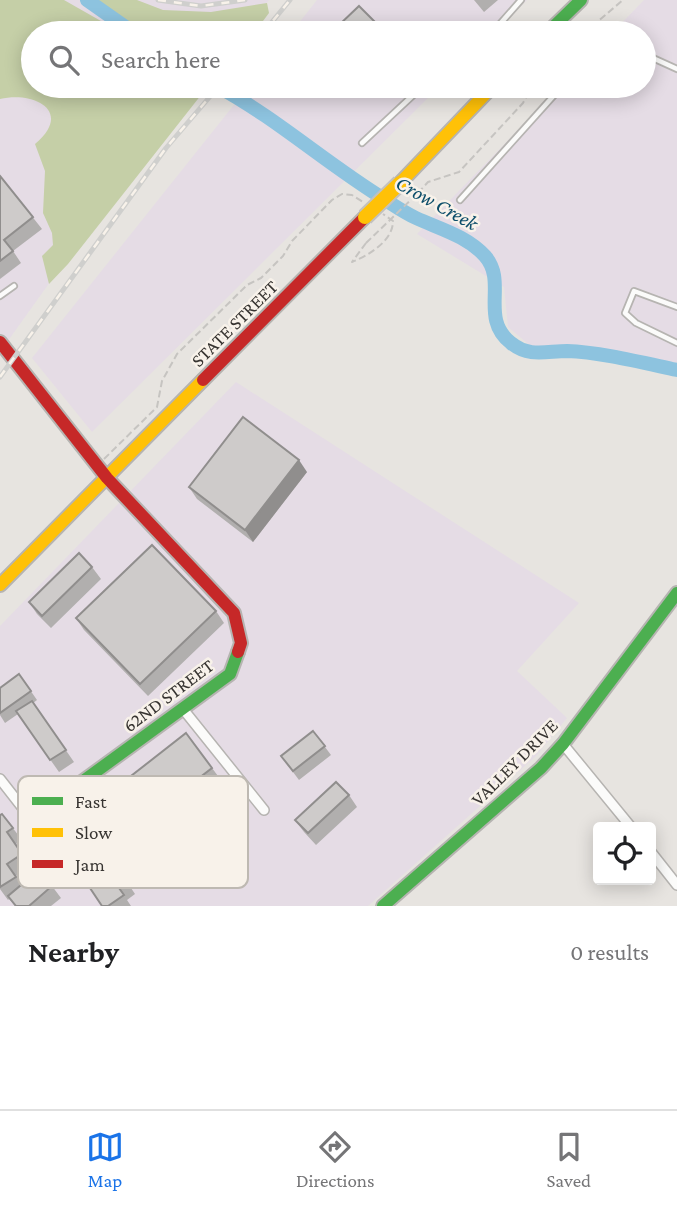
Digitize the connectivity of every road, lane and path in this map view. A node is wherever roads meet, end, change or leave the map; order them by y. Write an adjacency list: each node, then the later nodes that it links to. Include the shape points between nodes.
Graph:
1 (521, 0): 4 (lane)
2 (581, 0): 5 (street)
3 (623, 0): 6 (path)
4 (503, 21)
5 (559, 21)
6 (598, 21)
7 (656, 59): 8 (lane)
8 (677, 69)
9 (411, 98): 13 (lane)
10 (481, 98): 27 (street, STATE STREET, bridge)
11 (526, 98): 17 (path, bridge, via 459,172 428,182)
12 (552, 98): 14 (lane)
13 (362, 143)
14 (460, 200)
15 (362, 201): 26 (path, via 342,194 332,200 261,278 247,285 177,354 162,381 157,407)
16 (383, 214): 20 (path, bridge)
17 (391, 219)
18 (391, 219): 19 (path, bridge, via 366,243 352,262 369,255 388,236 393,228)
19 (391, 219)
20 (391, 219)
21 (14, 285): 22 (lane)
22 (0, 296)
23 (677, 307): 25 (lane, via 634,291 625,313)
24 (0, 342): 26 (street, 62ND STREET)
25 (677, 343)
26 (97, 466): 27 (street, 62ND STREET)
27 (107, 478): 28 (street, STATE STREET); 30 (street, 62ND STREET, via 234,613 241,643 230,674)
28 (0, 585)
29 (677, 593): 31 (street, VALLEY DRIVE)
30 (183, 709): 32 (street, 62ND STREET); 33 (street)
31 (564, 744): 38 (street); 41 (street, VALLEY DRIVE)
32 (90, 776)
33 (237, 776)
34 (0, 779): 36 (street)
35 (248, 790): 37 (street)
36 (18, 802)
37 (264, 810)
38 (627, 822)
39 (656, 858): 40 (street)
40 (677, 885)
41 (383, 906)

